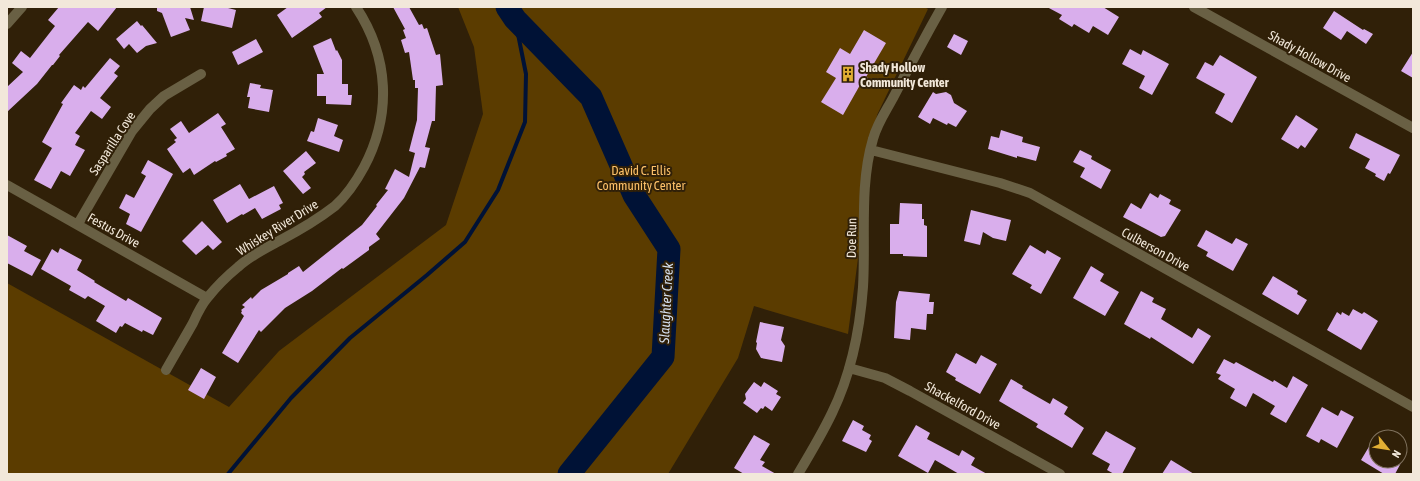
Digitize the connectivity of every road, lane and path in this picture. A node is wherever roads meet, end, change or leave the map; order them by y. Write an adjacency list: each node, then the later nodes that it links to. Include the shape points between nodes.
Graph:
1 (22, 7): 5 (street)
2 (356, 7): 11 (street, Whiskey River Drive, via 375,43 383,79 381,120 369,157 360,174 336,205 305,227 248,258)
3 (942, 7): 8 (street, Doe Run, via 877,129)
4 (1194, 7): 7 (street, Shady Hollow Drive)
5 (7, 24)
6 (201, 74): 10 (street, Sasparilla Cove, via 164,96 136,125)
7 (1413, 128)
8 (871, 150): 12 (street, Doe Run, via 865,192 863,287); 14 (street, Culberson Drive, via 1030,193)
9 (7, 185): 10 (street, Festus Drive)
10 (78, 224): 11 (street, Festus Drive)
11 (207, 298): 13 (street, Whiskey River Drive)
12 (849, 368): 15 (street, Doe Run, via 832,413); 16 (street, Shackelford Drive, via 885,378)
13 (166, 370)
14 (1413, 407)
15 (798, 474)
16 (1060, 474)

